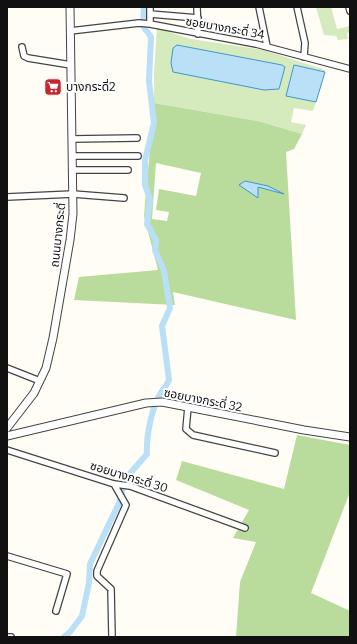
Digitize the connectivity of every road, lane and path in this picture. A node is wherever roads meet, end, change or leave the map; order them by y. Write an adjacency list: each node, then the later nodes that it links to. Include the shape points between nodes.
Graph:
1 (70, 7): 11 (street, ถนนบางกระดี่)
2 (150, 7): 8 (street)
3 (197, 7): 9 (street)
4 (259, 7): 13 (street)
5 (297, 7): 15 (street, via 306,43)
6 (349, 7): 7 (street)
7 (350, 11)
8 (150, 14): 9 (street); 10 (street)
9 (198, 18): 12 (street)
10 (145, 24): 11 (street, ซอยบางกระดี่ 34); 12 (street, ซอยบางกระดี่ 34)
11 (70, 31): 16 (street, ถนนบางกระดี่)
12 (198, 34): 13 (street, ซอยบางกระดี่ 34)
13 (267, 46): 15 (street, ซอยบางกระดี่ 34)
14 (22, 47): 16 (street, via 24,56 28,58)
15 (304, 57): 17 (street, ซอยบางกระดี่ 34)
16 (71, 65): 19 (street, ถนนบางกระดี่)
17 (350, 69)
18 (137, 138): 19 (street)
19 (72, 139): 20 (street, ถนนบางกระดี่)
20 (72, 156): 21 (street); 22 (street, ถนนบางกระดี่)
21 (138, 156)
22 (72, 170): 23 (street); 24 (street, ถนนบางกระดี่)
23 (128, 170)
24 (73, 194): 25 (street); 26 (street); 28 (street, ถนนบางกระดี่, via 66,266 52,346)
25 (7, 197)
26 (124, 198)
27 (7, 368): 28 (street)
28 (40, 381): 30 (street, ถนนบางกระดี่)
29 (188, 407): 31 (street, ซอยบางกระดี่ 32, via 158,402); 32 (street, ซอยบางกระดี่ 32); 34 (street, via 186,429 193,435)
30 (7, 428)
31 (7, 436)
32 (350, 437)
33 (7, 450): 35 (street, ซอยบางกระดี่ 30)
34 (275, 454)
35 (114, 484): 36 (street, ซอยบางกระดี่ 30, via 128,486); 41 (street, via 126,505 97,571 97,576 111,589)
36 (245, 528)
37 (7, 556): 38 (street, via 67,574)
38 (56, 611)
39 (7, 637): 40 (street)
40 (11, 637)
41 (112, 637)

